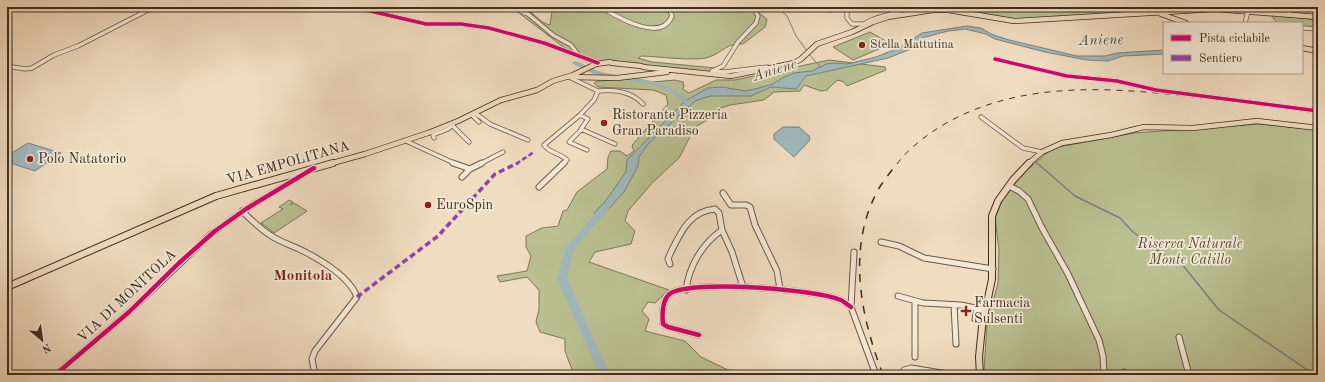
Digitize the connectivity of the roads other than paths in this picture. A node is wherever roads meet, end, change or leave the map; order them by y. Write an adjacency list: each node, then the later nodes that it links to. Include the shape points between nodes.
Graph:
1 (130, 7): 19 (street)
2 (154, 7): 19 (street)
3 (353, 7): 17 (street)
4 (369, 7): 17 (street)
5 (510, 7): 33 (street, via 529,15 553,35 571,45)
6 (600, 7): 7 (street, via 636,25 652,28 671,20)
7 (669, 7)
8 (753, 7): 37 (street, via 758,16 756,23 738,42 722,66 712,71)
9 (822, 7): 10 (street, via 831,10)
10 (844, 7)
11 (847, 7): 27 (street, via 848,18 852,24)
12 (909, 7): 27 (street, via 900,12 881,15)
13 (1159, 7): 20 (street)
14 (1270, 7): 21 (street)
15 (1286, 7): 22 (street)
16 (933, 8): 20 (main road, via 1014,21); 26 (main road)
17 (365, 10): 33 (street, via 426,24 461,24 491,28)
18 (1248, 11): 20 (main road, via 1215,9); 21 (main road); 25 (street)
19 (144, 12): 36 (street, via 32,68)
20 (1159, 13): 24 (main road)
21 (1274, 13): 22 (main road)
22 (1291, 15): 23 (main road)
23 (1318, 17)
24 (1183, 22)
25 (1245, 22)
26 (871, 23): 27 (street); 37 (main road, via 817,44 796,63)
27 (864, 24)
28 (1303, 28): 29 (street)
29 (1316, 29): 30 (street)
30 (1318, 42)
31 (1303, 48): 32 (main road)
32 (1318, 51)
33 (579, 56): 35 (street)
34 (995, 59): 44 (street, via 1067,76)
35 (596, 64): 38 (main road, VIA EMPOLITANA, via 611,63); 39 (main road, VIA EMPOLITANA)
36 (7, 66)
37 (770, 68): 38 (main road, via 732,76)
38 (653, 71): 41 (main road, via 617,78)
39 (580, 72): 40 (main road, VIA EMPOLITANA); 41 (main road)
40 (569, 77): 41 (main road); 42 (street); 45 (main road, VIA EMPOLITANA, via 556,80 537,90 501,100)
41 (585, 77)
42 (598, 91): 43 (street, via 624,92 636,97); 46 (street, via 594,100)
43 (643, 104)
44 (1318, 111)
45 (473, 114): 48 (street); 49 (main road, VIA EMPOLITANA); 54 (street)
46 (580, 116): 51 (street, via 588,120); 63 (street, via 544,145 567,160)
47 (981, 117): 59 (street, via 1023,148)
48 (479, 122)
49 (452, 125): 52 (street, via 433,135); 53 (main road, VIA EMPOLITANA); 55 (street)
50 (1318, 128): 59 (main road, via 1260,121 1193,128 1146,127 1059,144)
51 (582, 130): 56 (street); 57 (street, via 569,142)
52 (434, 138)
53 (406, 140): 60 (main road, VIA EMPOLITANA); 61 (street)
54 (528, 140)
55 (469, 142)
56 (615, 144)
57 (587, 150)
58 (503, 152): 61 (street)
59 (1042, 152): 64 (main road)
60 (314, 168): 66 (street, VIA DI MONITOLA); 72 (main road, VIA EMPOLITANA, via 246,186 200,202)
61 (470, 169): 62 (street)
62 (462, 177)
63 (539, 186)
64 (1008, 186): 71 (main road, via 992,216); 93 (street, via 1028,199 1040,226 1068,274 1099,340)
65 (723, 193): 74 (street, via 731,205 751,207 756,225 778,271)
66 (242, 211): 87 (street, VIA DI MONITOLA, via 208,237 130,312); 88 (street, via 260,229 307,253 336,272 354,289 357,297 313,353)
67 (722, 230): 70 (street, via 717,211 709,209 697,214 690,219 678,240 669,257); 73 (street); 75 (street, via 712,236 706,244 689,276)
68 (882, 242): 71 (street, via 899,246 924,258)
69 (854, 252): 79 (street)
70 (670, 264)
71 (993, 269): 81 (main road)
72 (7, 287)
73 (743, 287): 74 (street); 75 (street)
74 (780, 289): 79 (street, via 829,296 846,301)
75 (686, 290): 83 (street, via 675,291 667,296 662,323 666,327)
76 (898, 296): 77 (street)
77 (915, 301): 78 (street); 86 (street)
78 (954, 305): 80 (street); 85 (street)
79 (851, 307): 89 (street)
80 (977, 308): 81 (street); 82 (street)
81 (985, 310): 92 (main road, via 979,354)
82 (975, 319)
83 (699, 335)
84 (1179, 337): 94 (street)
85 (956, 344)
86 (915, 357)
87 (55, 375)
88 (315, 375)
89 (876, 375)
90 (903, 375): 91 (street, via 904,370 911,368)
91 (954, 375)
92 (980, 375)
93 (1104, 375)
94 (1189, 375)

